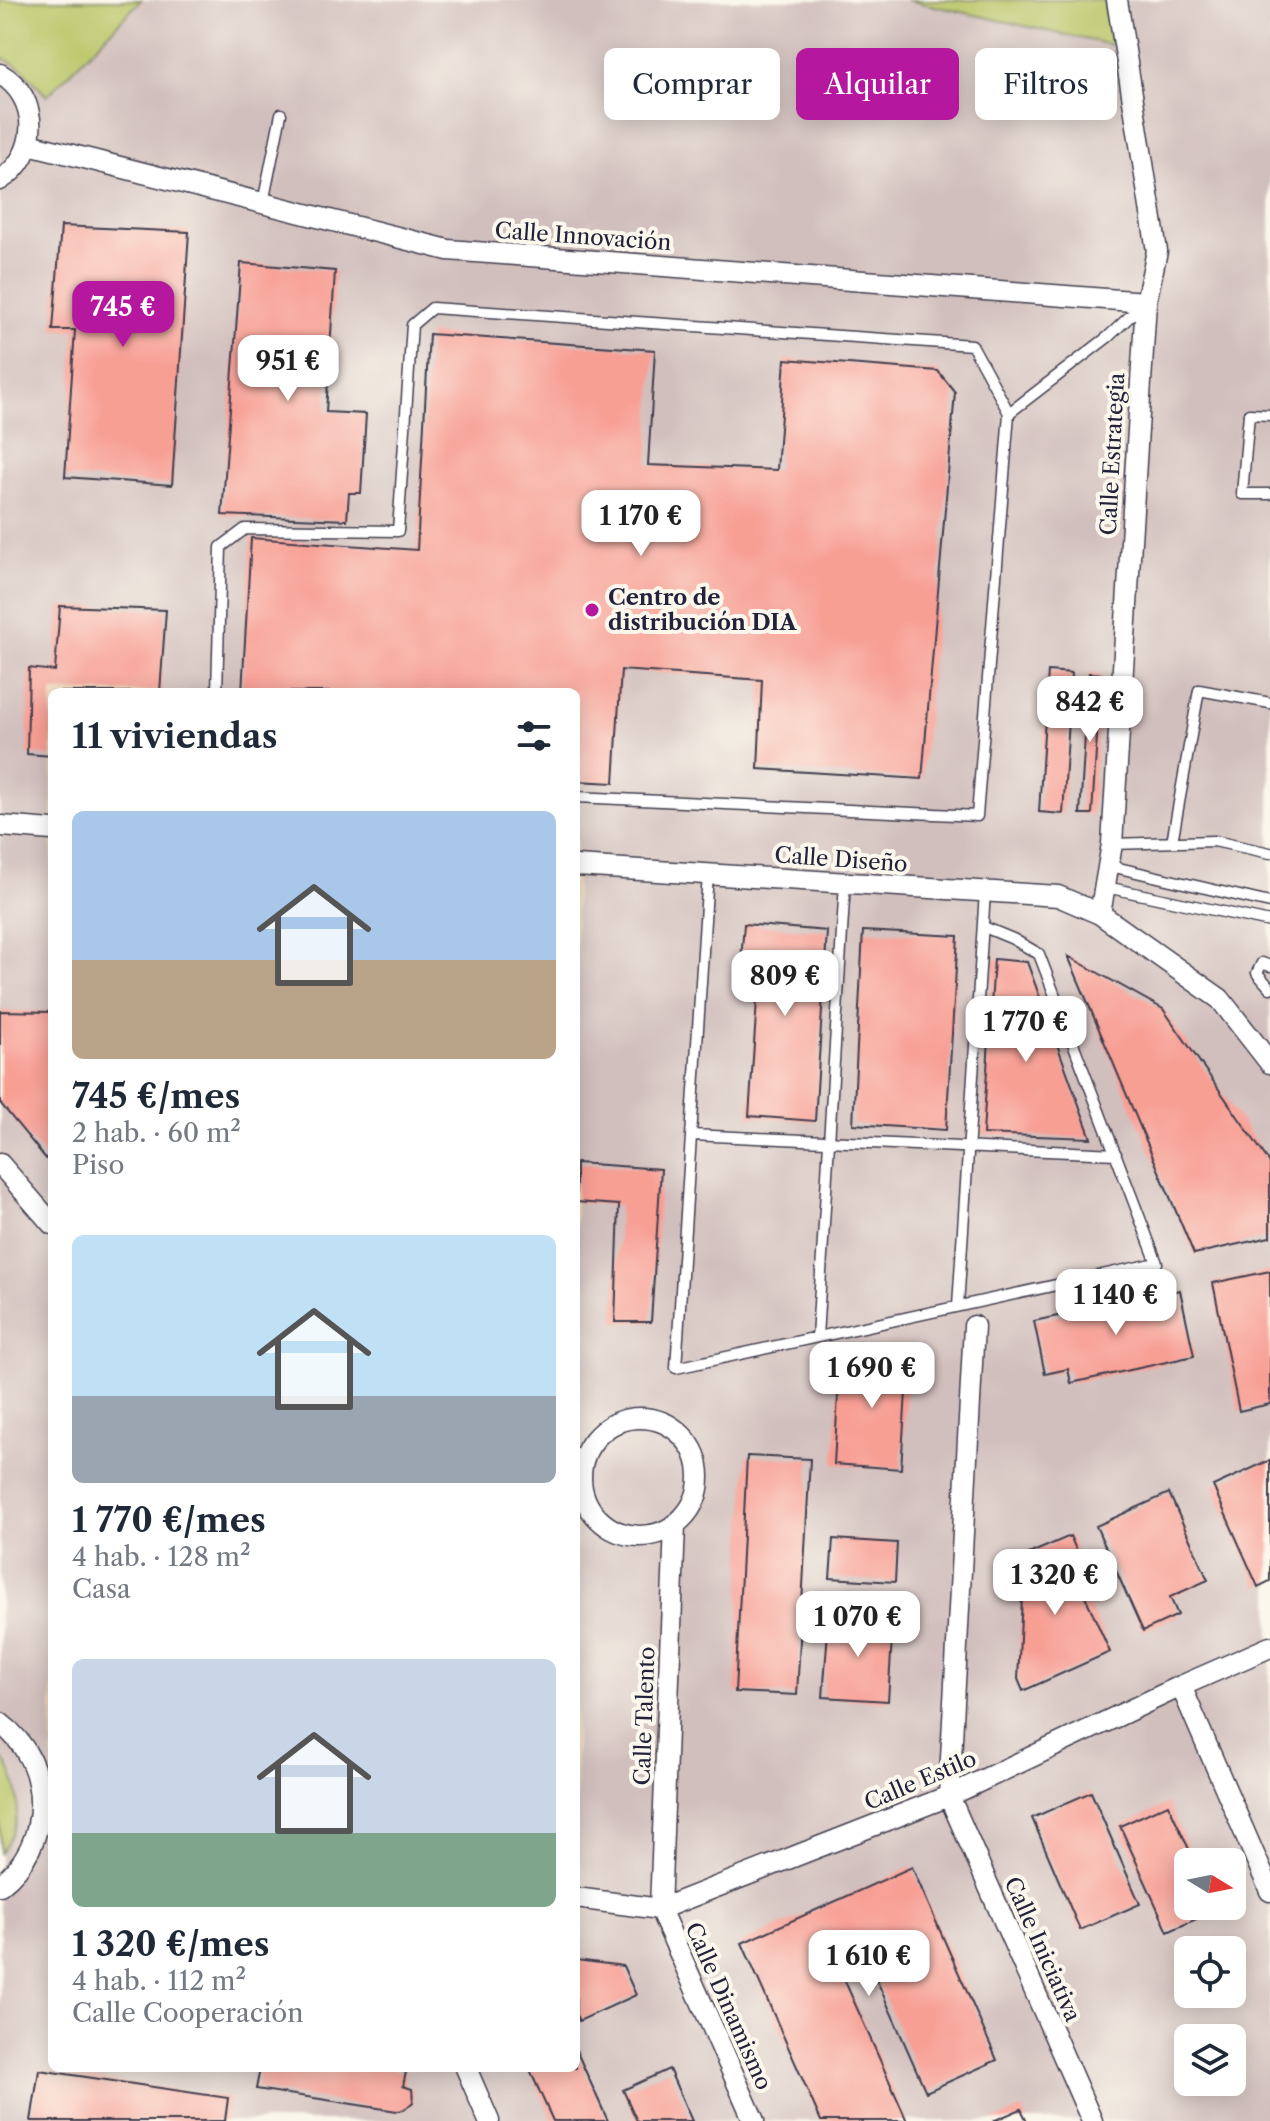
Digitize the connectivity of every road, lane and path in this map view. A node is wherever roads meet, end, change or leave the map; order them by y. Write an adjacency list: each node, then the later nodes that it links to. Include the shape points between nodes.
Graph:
1 (1117, 0): 7 (street, Calle Estrategia, via 1157,251)
2 (0, 74): 4 (street, via 16,87 28,109)
3 (281, 114): 6 (lane)
4 (29, 144): 5 (street, via 14,169); 6 (street, Calle Innovación)
5 (0, 180)
6 (263, 203): 7 (street, Calle Innovación, via 448,250)
7 (1146, 302): 8 (lane); 17 (street, Calle Estrategia)
8 (1009, 413): 11 (lane, via 972,345 432,308 412,325 398,531 245,529 221,547); 13 (lane, via 977,816)
9 (1270, 415): 10 (lane, via 1249,414 1242,494)
10 (1270, 494)
11 (217, 688)
12 (1270, 703): 16 (lane, via 1199,690)
13 (580, 797)
14 (1, 829): 15 (street)
15 (48, 830)
16 (1172, 842): 17 (lane); 18 (lane, via 1214,841)
17 (1112, 844): 21 (street, Calle Estrategia)
18 (1270, 853)
19 (580, 866): 20 (street, Calle Diseño)
20 (708, 874): 22 (street, Calle Diseño); 31 (lane)
21 (1108, 877): 24 (lane); 25 (street, Calle Estrategia); 26 (lane)
22 (845, 883): 23 (street, Calle Diseño); 32 (lane)
23 (985, 892): 25 (street, Calle Diseño, via 1058,896); 27 (lane)
24 (1270, 903)
25 (1100, 914): 30 (street, Calle Diseño, via 1220,999)
26 (1270, 922)
27 (984, 927): 33 (lane); 34 (lane, via 1039,954)
28 (1270, 966): 29 (lane, via 1262,963 1257,973)
29 (1270, 988)
30 (1270, 1063)
31 (691, 1135): 32 (lane); 39 (lane, via 676,1368)
32 (830, 1140): 33 (lane); 39 (lane)
33 (969, 1147): 34 (lane); 37 (lane)
34 (1116, 1154): 37 (lane, via 1157,1263)
35 (0, 1164): 36 (street)
36 (48, 1219)
37 (958, 1306): 39 (lane)
38 (974, 1326): 44 (street)
39 (817, 1337)
40 (675, 1525): 40 (street, via 696,1495 698,1468 687,1442 666,1425 640,1418 605,1429 592,1443 583,1468 584,1496 592,1512 605,1525 640,1536); 49 (street, Calle Talento)
41 (1270, 1647): 42 (street, Calle Estilo)
42 (1181, 1686): 44 (street, Calle Estilo); 47 (street)
43 (0, 1723): 45 (street, via 31,1758)
44 (949, 1796): 49 (street, Calle Estilo); 53 (street, Calle Iniciativa)
45 (46, 1819): 46 (street, via 13,1875)
46 (0, 1885)
47 (1270, 1891)
48 (580, 1899): 49 (street, Calle Estilo)
49 (660, 1909): 52 (street, Calle Dinamismo)
50 (468, 2072): 51 (street)
51 (489, 2121)
52 (754, 2121)
53 (1092, 2121)

